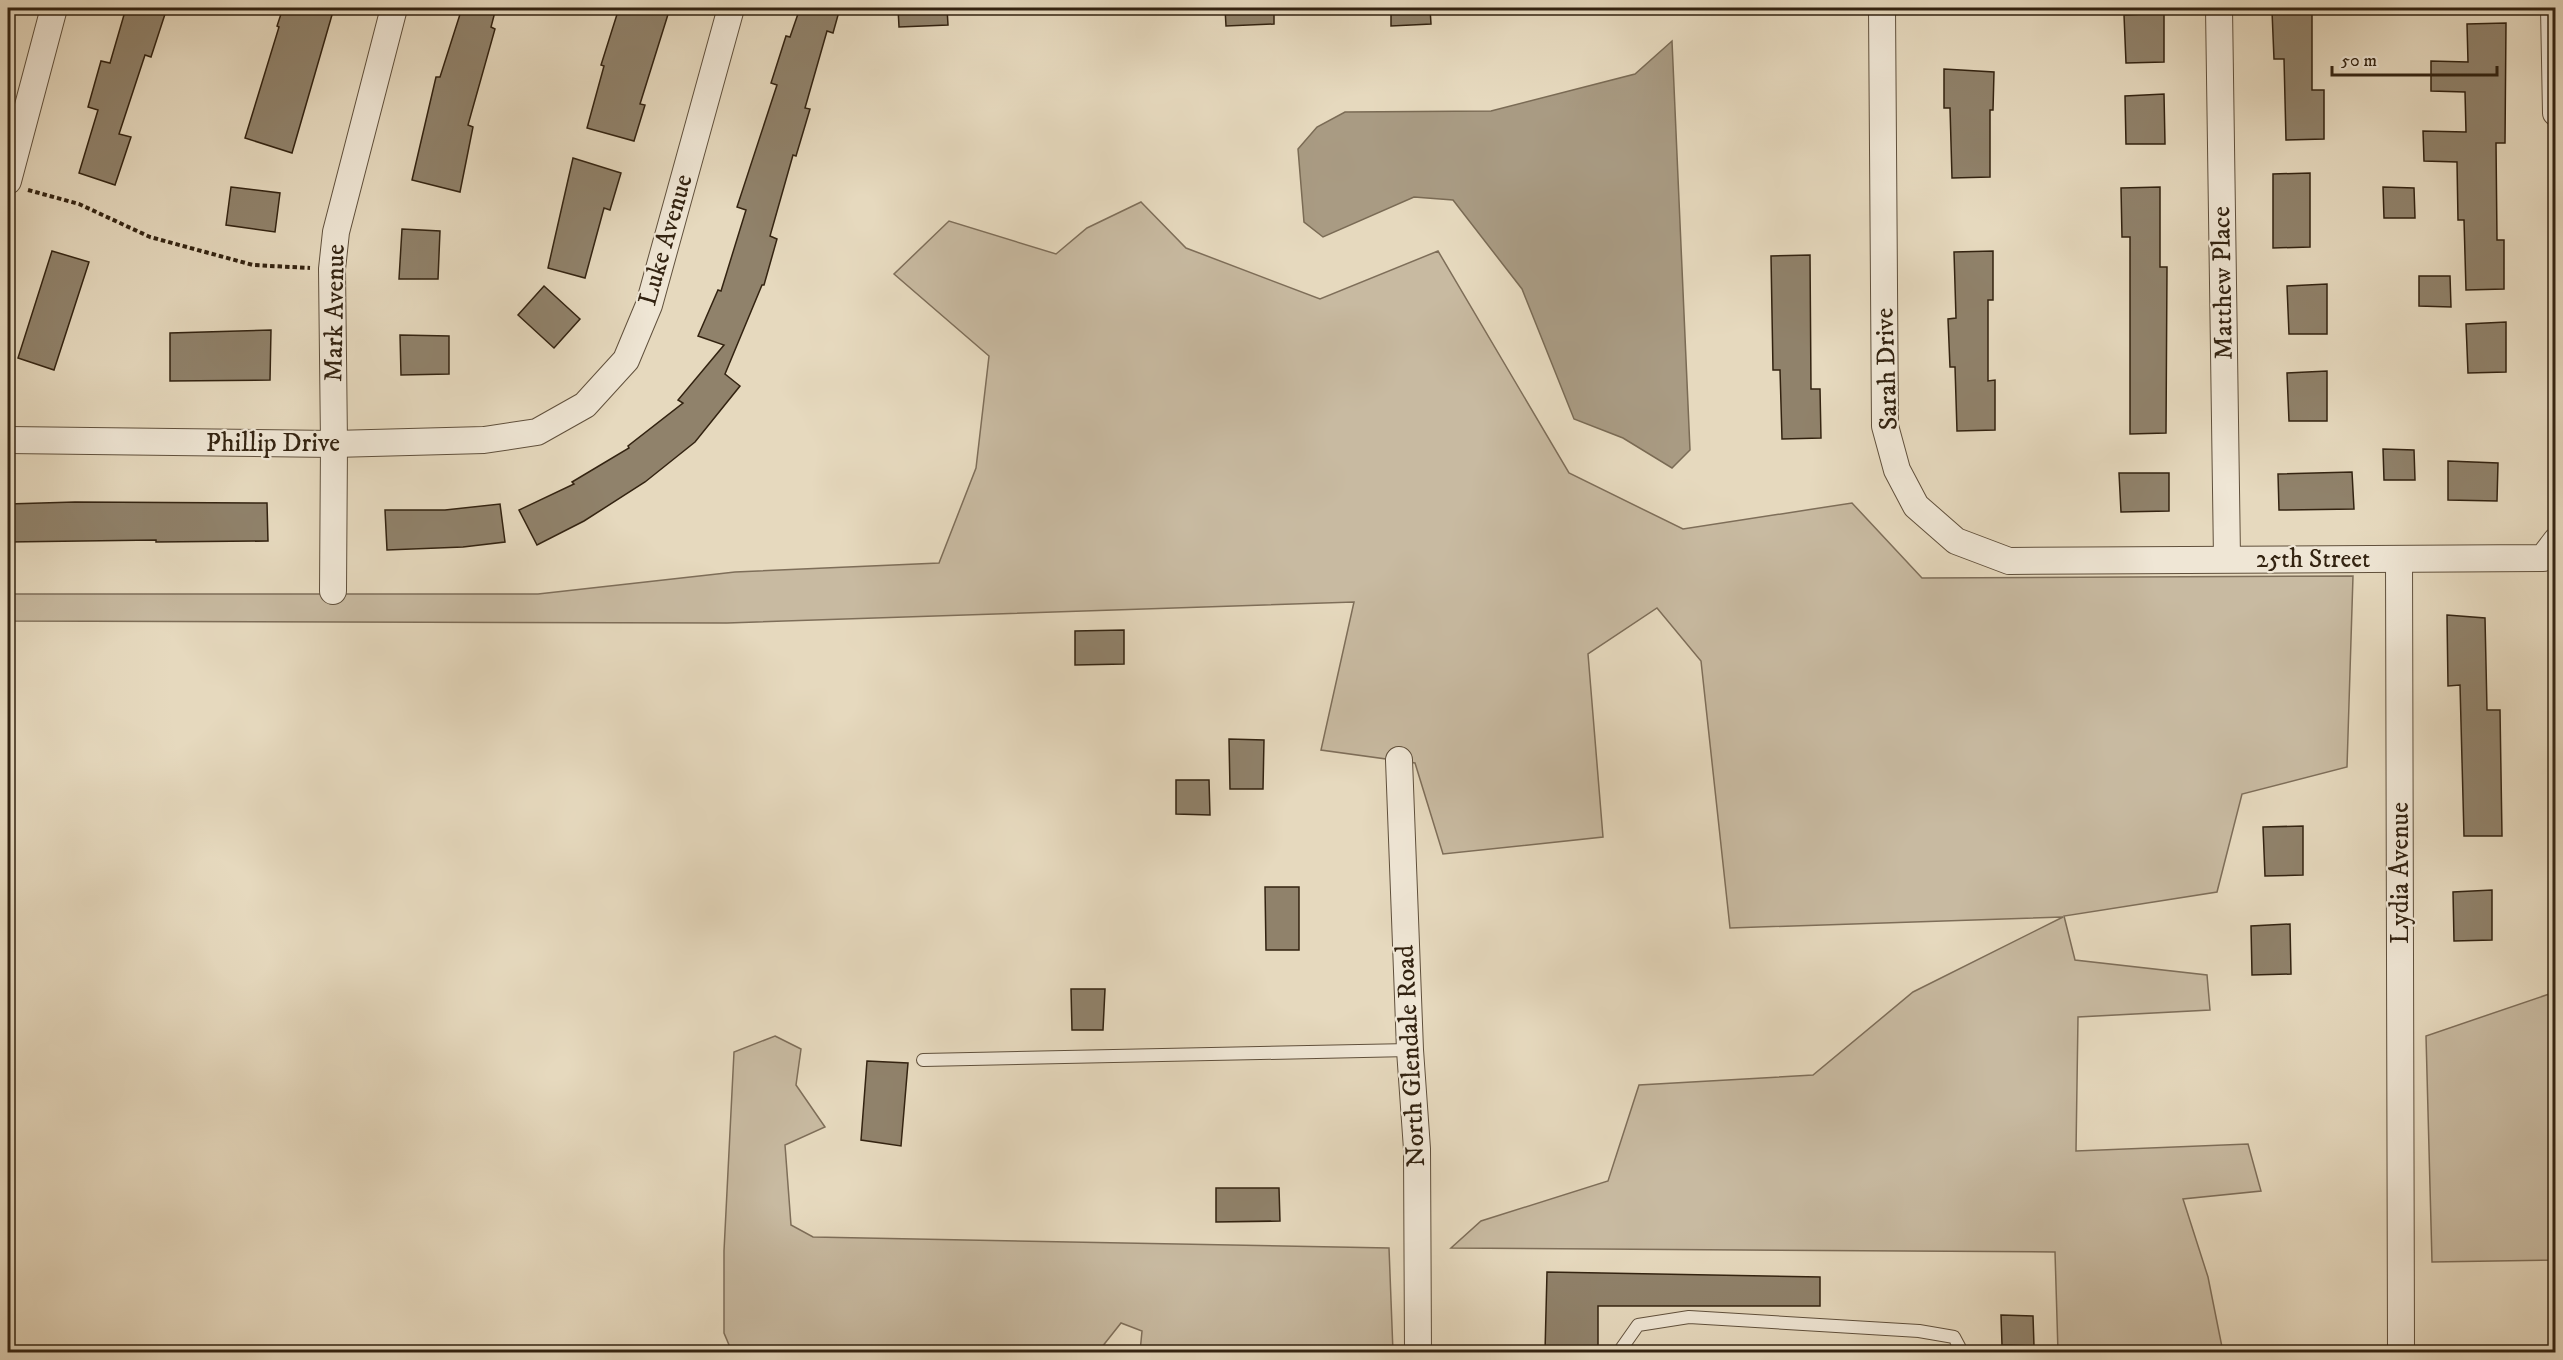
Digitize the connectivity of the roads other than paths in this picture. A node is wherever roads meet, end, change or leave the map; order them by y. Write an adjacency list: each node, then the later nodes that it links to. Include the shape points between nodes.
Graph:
1 (54, 8): 8 (street)
2 (394, 8): 11 (street, Mark Avenue, via 336,232 332,269)
3 (731, 8): 9 (street, Luke Avenue, via 649,305 626,360 585,405)
4 (1882, 8): 13 (street, Sarah Drive, via 1885,426 1897,470 1916,506 1956,541 2009,561)
5 (2219, 8): 13 (street, Matthew Place)
6 (2554, 8): 7 (street)
7 (2556, 113)
8 (13, 184)
9 (537, 432): 11 (street, Phillip Drive, via 484,440)
10 (8, 440): 11 (street, Phillip Drive)
11 (334, 444): 15 (street, Mark Avenue)
12 (2556, 541): 14 (street, via 2543,558)
13 (2227, 558): 14 (street, 25th Street)
14 (2399, 559): 22 (street, Lydia Avenue)
15 (333, 591)
16 (1399, 760): 17 (street, North Glendale Road)
17 (1410, 1050): 18 (lane); 19 (street, North Glendale Road, via 1417,1149)
18 (922, 1060)
19 (1418, 1353)
20 (1619, 1353): 21 (lane, via 1638,1325 1689,1317 1919,1331 1954,1337)
21 (1962, 1353)
22 (2401, 1353)

